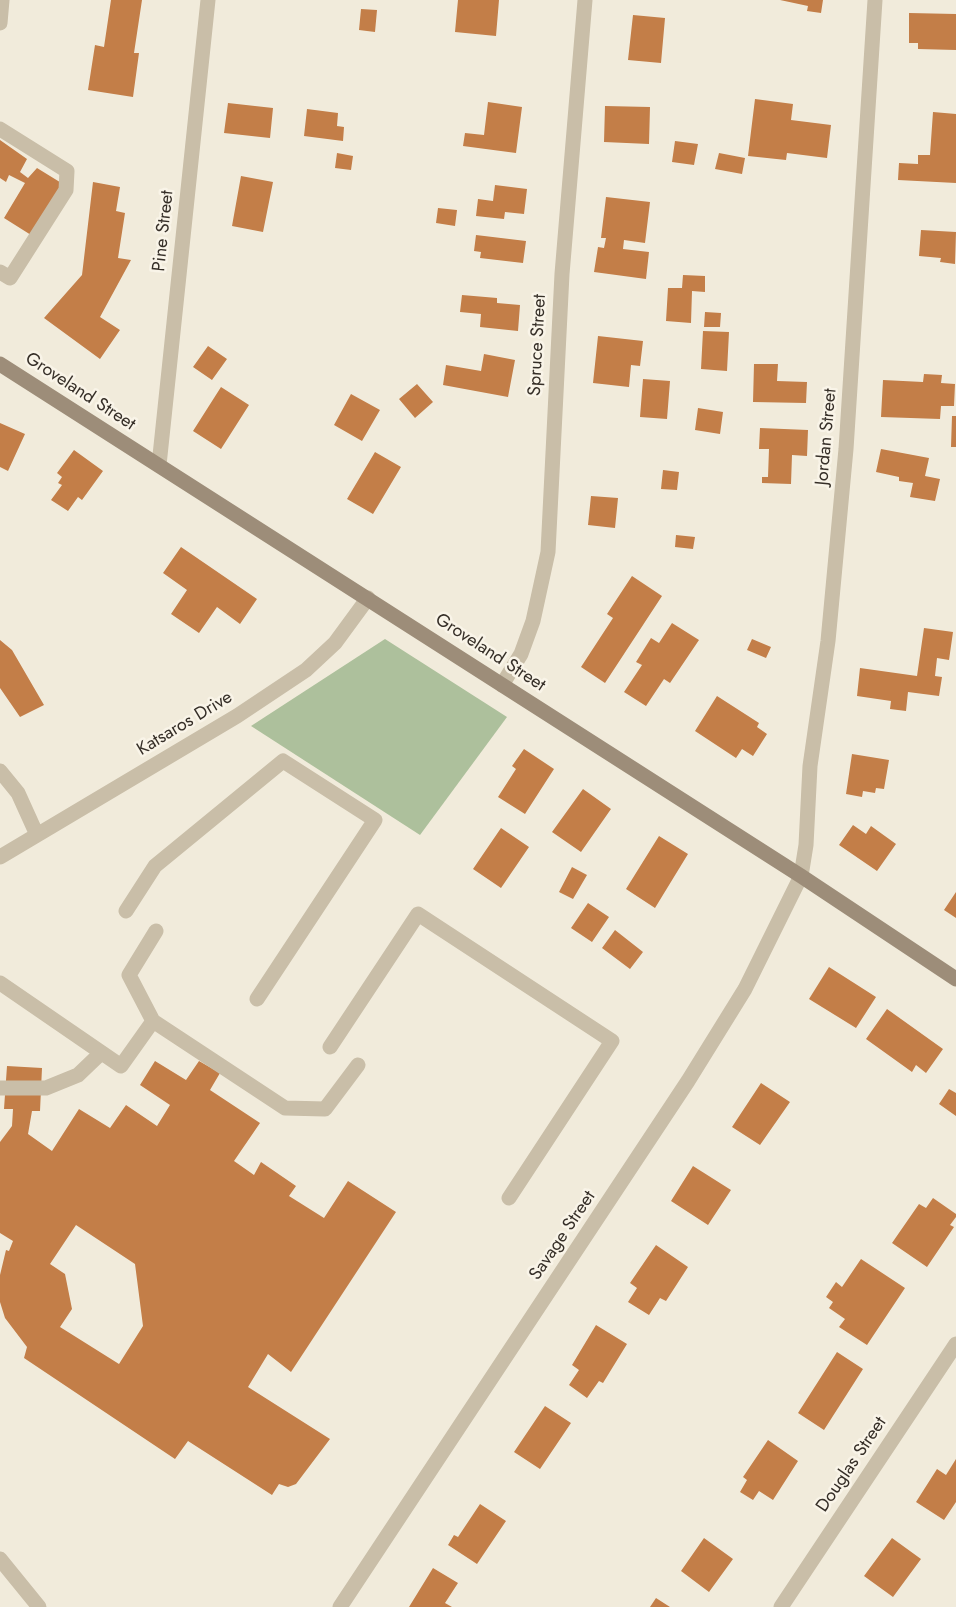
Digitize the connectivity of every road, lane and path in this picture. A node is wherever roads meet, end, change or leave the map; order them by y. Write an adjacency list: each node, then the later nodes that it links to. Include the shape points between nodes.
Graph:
1 (2, 0): 5 (street)
2 (208, 0): 9 (street, Pine Street)
3 (585, 0): 11 (street, Spruce Street, via 561,274 548,552 533,621 521,654)
4 (875, 0): 15 (street, Jordan Street, via 846,449)
5 (0, 23)
6 (0, 129): 7 (street, via 67,171 66,190 10,278)
7 (0, 272)
8 (0, 364): 9 (main road, Groveland Street)
9 (159, 465): 10 (main road, Groveland Street)
10 (368, 598): 11 (main road, Groveland Street); 13 (street, Katsaros Drive, via 335,643 306,669 237,716)
11 (502, 685): 15 (main road, Groveland Street)
12 (0, 771): 13 (street, via 18,793)
13 (37, 835): 14 (street, Katsaros Drive)
14 (0, 857)
15 (801, 876): 18 (main road, Groveland Street); 30 (street, Savage Street, via 745,989 688,1081)
16 (126, 911): 20 (street, via 155,866 283,761 375,820)
17 (156, 931): 21 (street, via 129,975)
18 (956, 979)
19 (0, 983): 23 (street)
20 (257, 999)
21 (153, 1021): 23 (street, via 121,1066); 24 (street, via 285,1108 325,1110)
22 (330, 1047): 26 (street, via 418,914 612,1041)
23 (101, 1053): 25 (street, via 78,1075 46,1088)
24 (358, 1065)
25 (0, 1088)
26 (509, 1198)
27 (956, 1344): 31 (street, Douglas Street)
28 (0, 1559): 29 (street)
29 (39, 1607)
30 (340, 1607)
31 (781, 1607)

